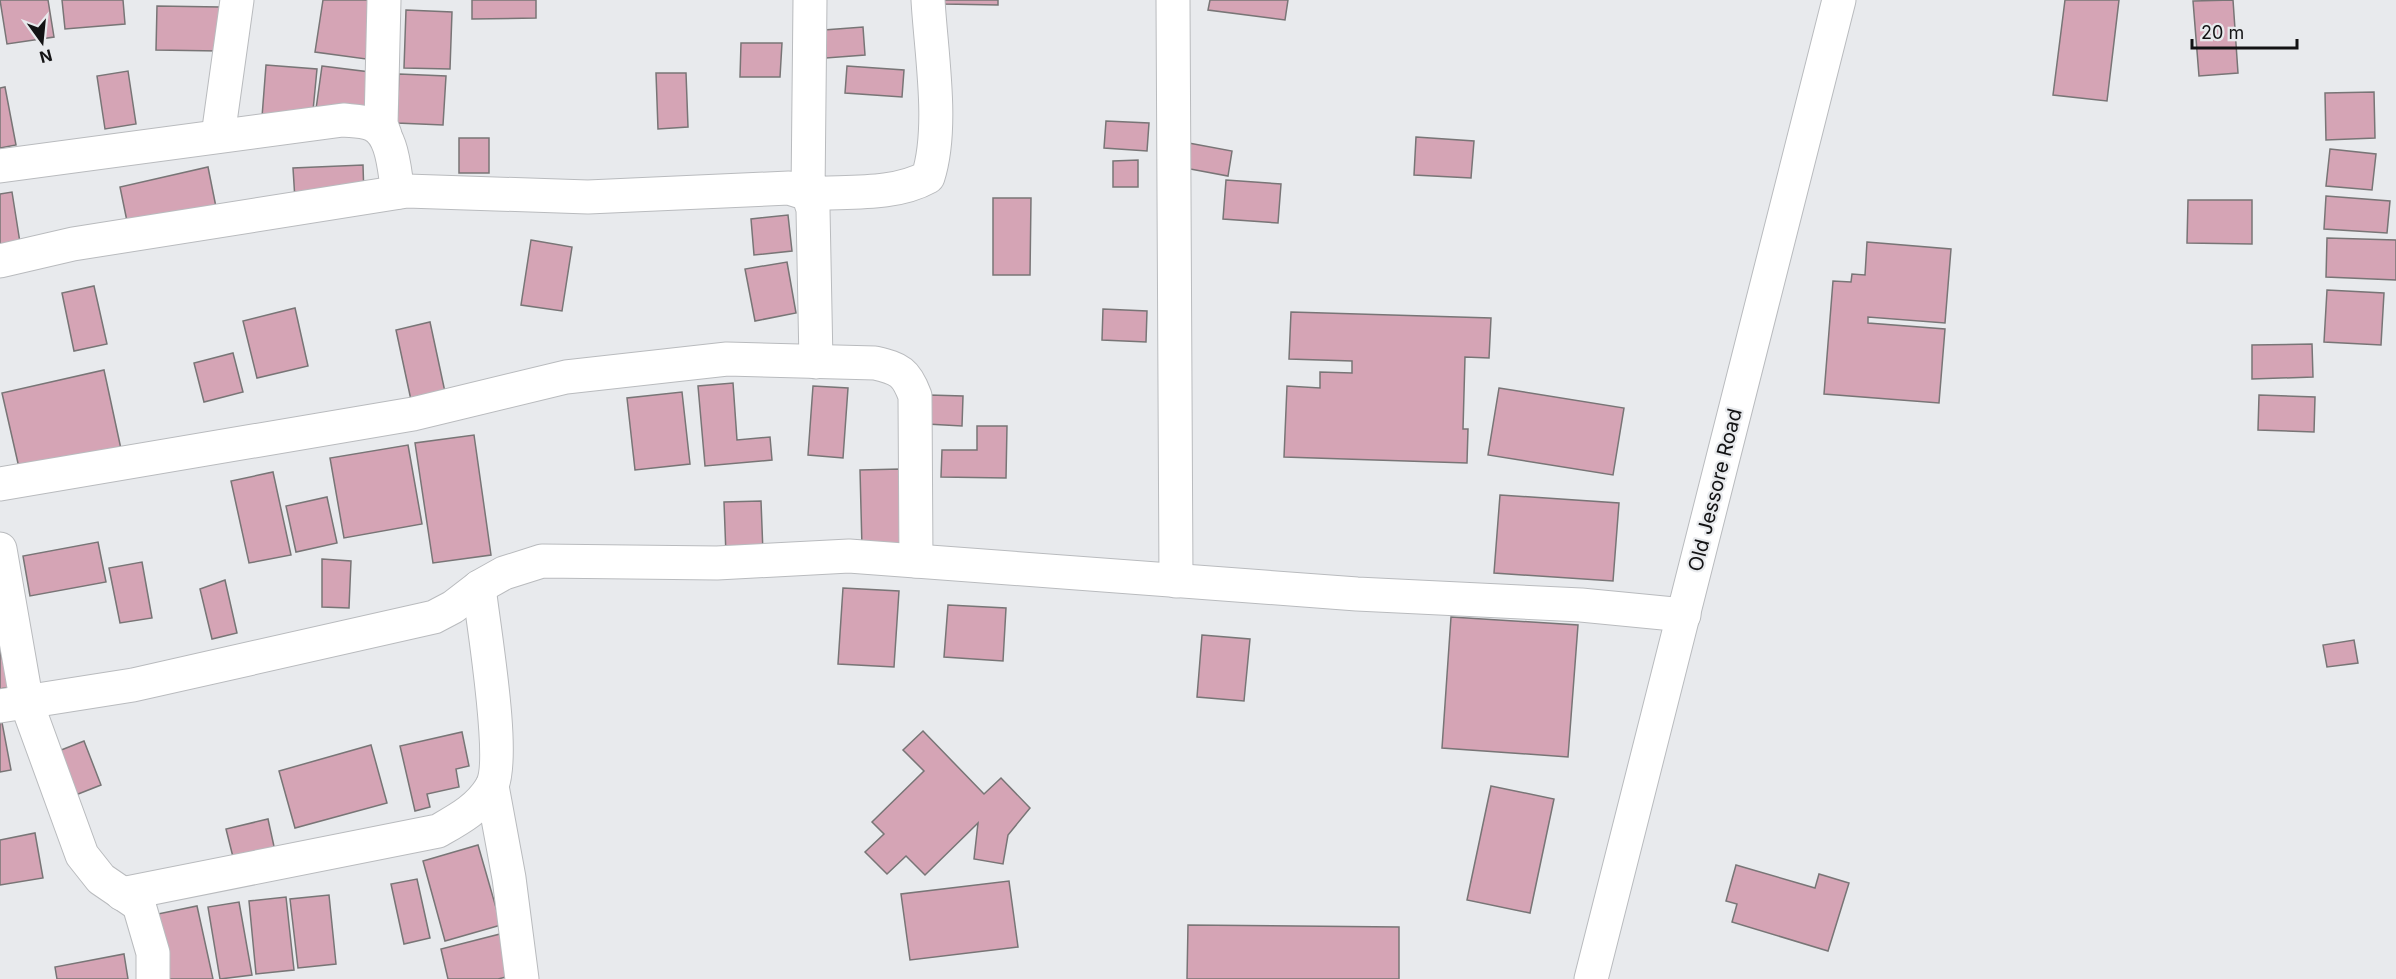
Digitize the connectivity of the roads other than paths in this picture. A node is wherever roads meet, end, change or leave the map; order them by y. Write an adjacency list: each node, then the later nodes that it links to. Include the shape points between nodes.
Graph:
1 (237, 0): 8 (street)
2 (384, 0): 7 (street, via 381,123)
3 (810, 0): 11 (street)
4 (928, 0): 11 (street, via 935,116 933,162 928,177 898,188)
5 (1173, 0): 17 (street)
6 (1839, 0): 19 (street, Old Jessore Road)
7 (385, 135): 8 (street, via 374,125 343,120); 10 (street)
8 (218, 136): 9 (street)
9 (0, 166)
10 (398, 192): 11 (street, via 588,196 789,188); 12 (street, via 73,244)
11 (808, 194): 13 (street, via 813,209)
12 (0, 261)
13 (816, 362): 14 (street, via 727,359 566,377 413,414); 16 (street, via 875,363 895,367 908,378 915,396)
14 (0, 484)
15 (0, 549): 20 (street)
16 (916, 561): 17 (street); 18 (street, via 849,556 717,563 542,561 504,573)
17 (1176, 581): 19 (street, via 1581,605)
18 (479, 587): 20 (street, via 434,617 134,685); 21 (street, via 498,746)
19 (1684, 615): 25 (street, Old Jessore Road)
20 (13, 705): 22 (street, via 82,855 101,879)
21 (492, 786): 22 (street, via 471,813 438,831); 24 (street)
22 (122, 894): 23 (street, via 139,905 153,952)
23 (153, 979)
24 (522, 979)
25 (1591, 979)

